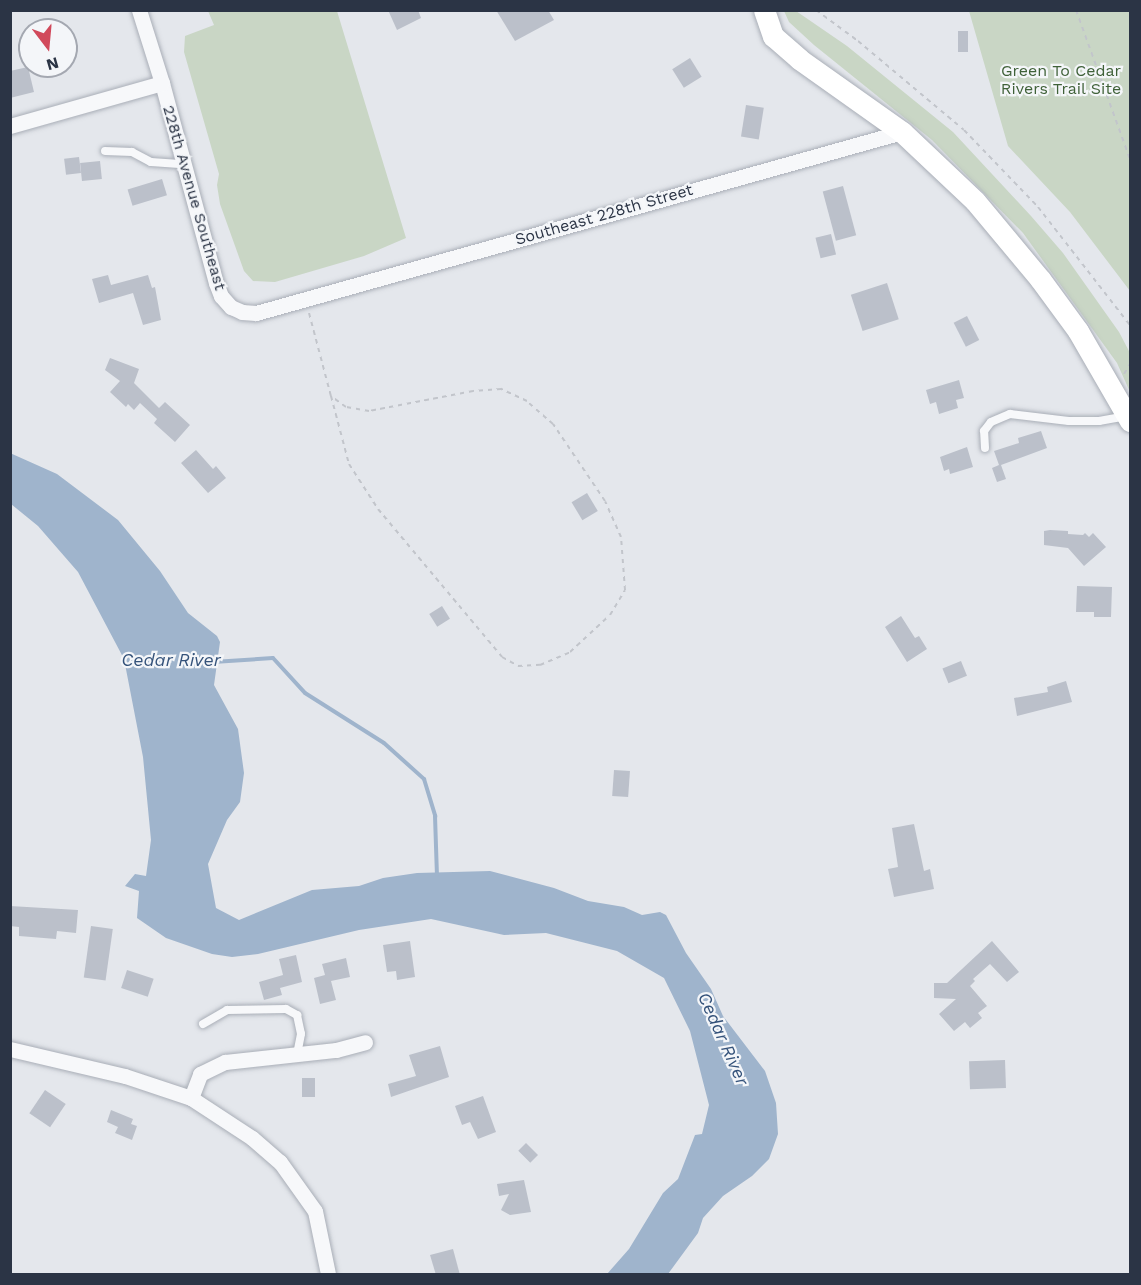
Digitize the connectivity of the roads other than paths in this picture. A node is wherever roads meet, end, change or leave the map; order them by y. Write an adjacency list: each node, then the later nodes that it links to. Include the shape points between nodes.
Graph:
1 (139, 10): 3 (street, 228th Avenue Southeast)
2 (764, 10): 5 (street, via 773,36 799,59)
3 (162, 83): 4 (street); 7 (street, 228th Avenue Southeast)
4 (10, 126)
5 (902, 132): 8 (street, Southeast 228th Street); 9 (street, via 975,201 1040,279 1078,331)
6 (105, 152): 7 (lane, via 132,152 151,162)
7 (183, 164): 8 (street, 228th Avenue Southeast, via 221,296 231,307 249,313)
8 (306, 298)
9 (1129, 418): 10 (lane, via 1069,421 1010,414 984,431)
10 (985, 448)
11 (203, 1024): 14 (lane, via 227,1010 286,1008 297,1015 301,1034)
12 (365, 1042): 14 (street)
13 (10, 1049): 15 (street, via 125,1076)
14 (297, 1054): 15 (street, via 212,1067 200,1074)
15 (191, 1098): 16 (street, via 252,1138 280,1162 315,1211)
16 (328, 1275)

